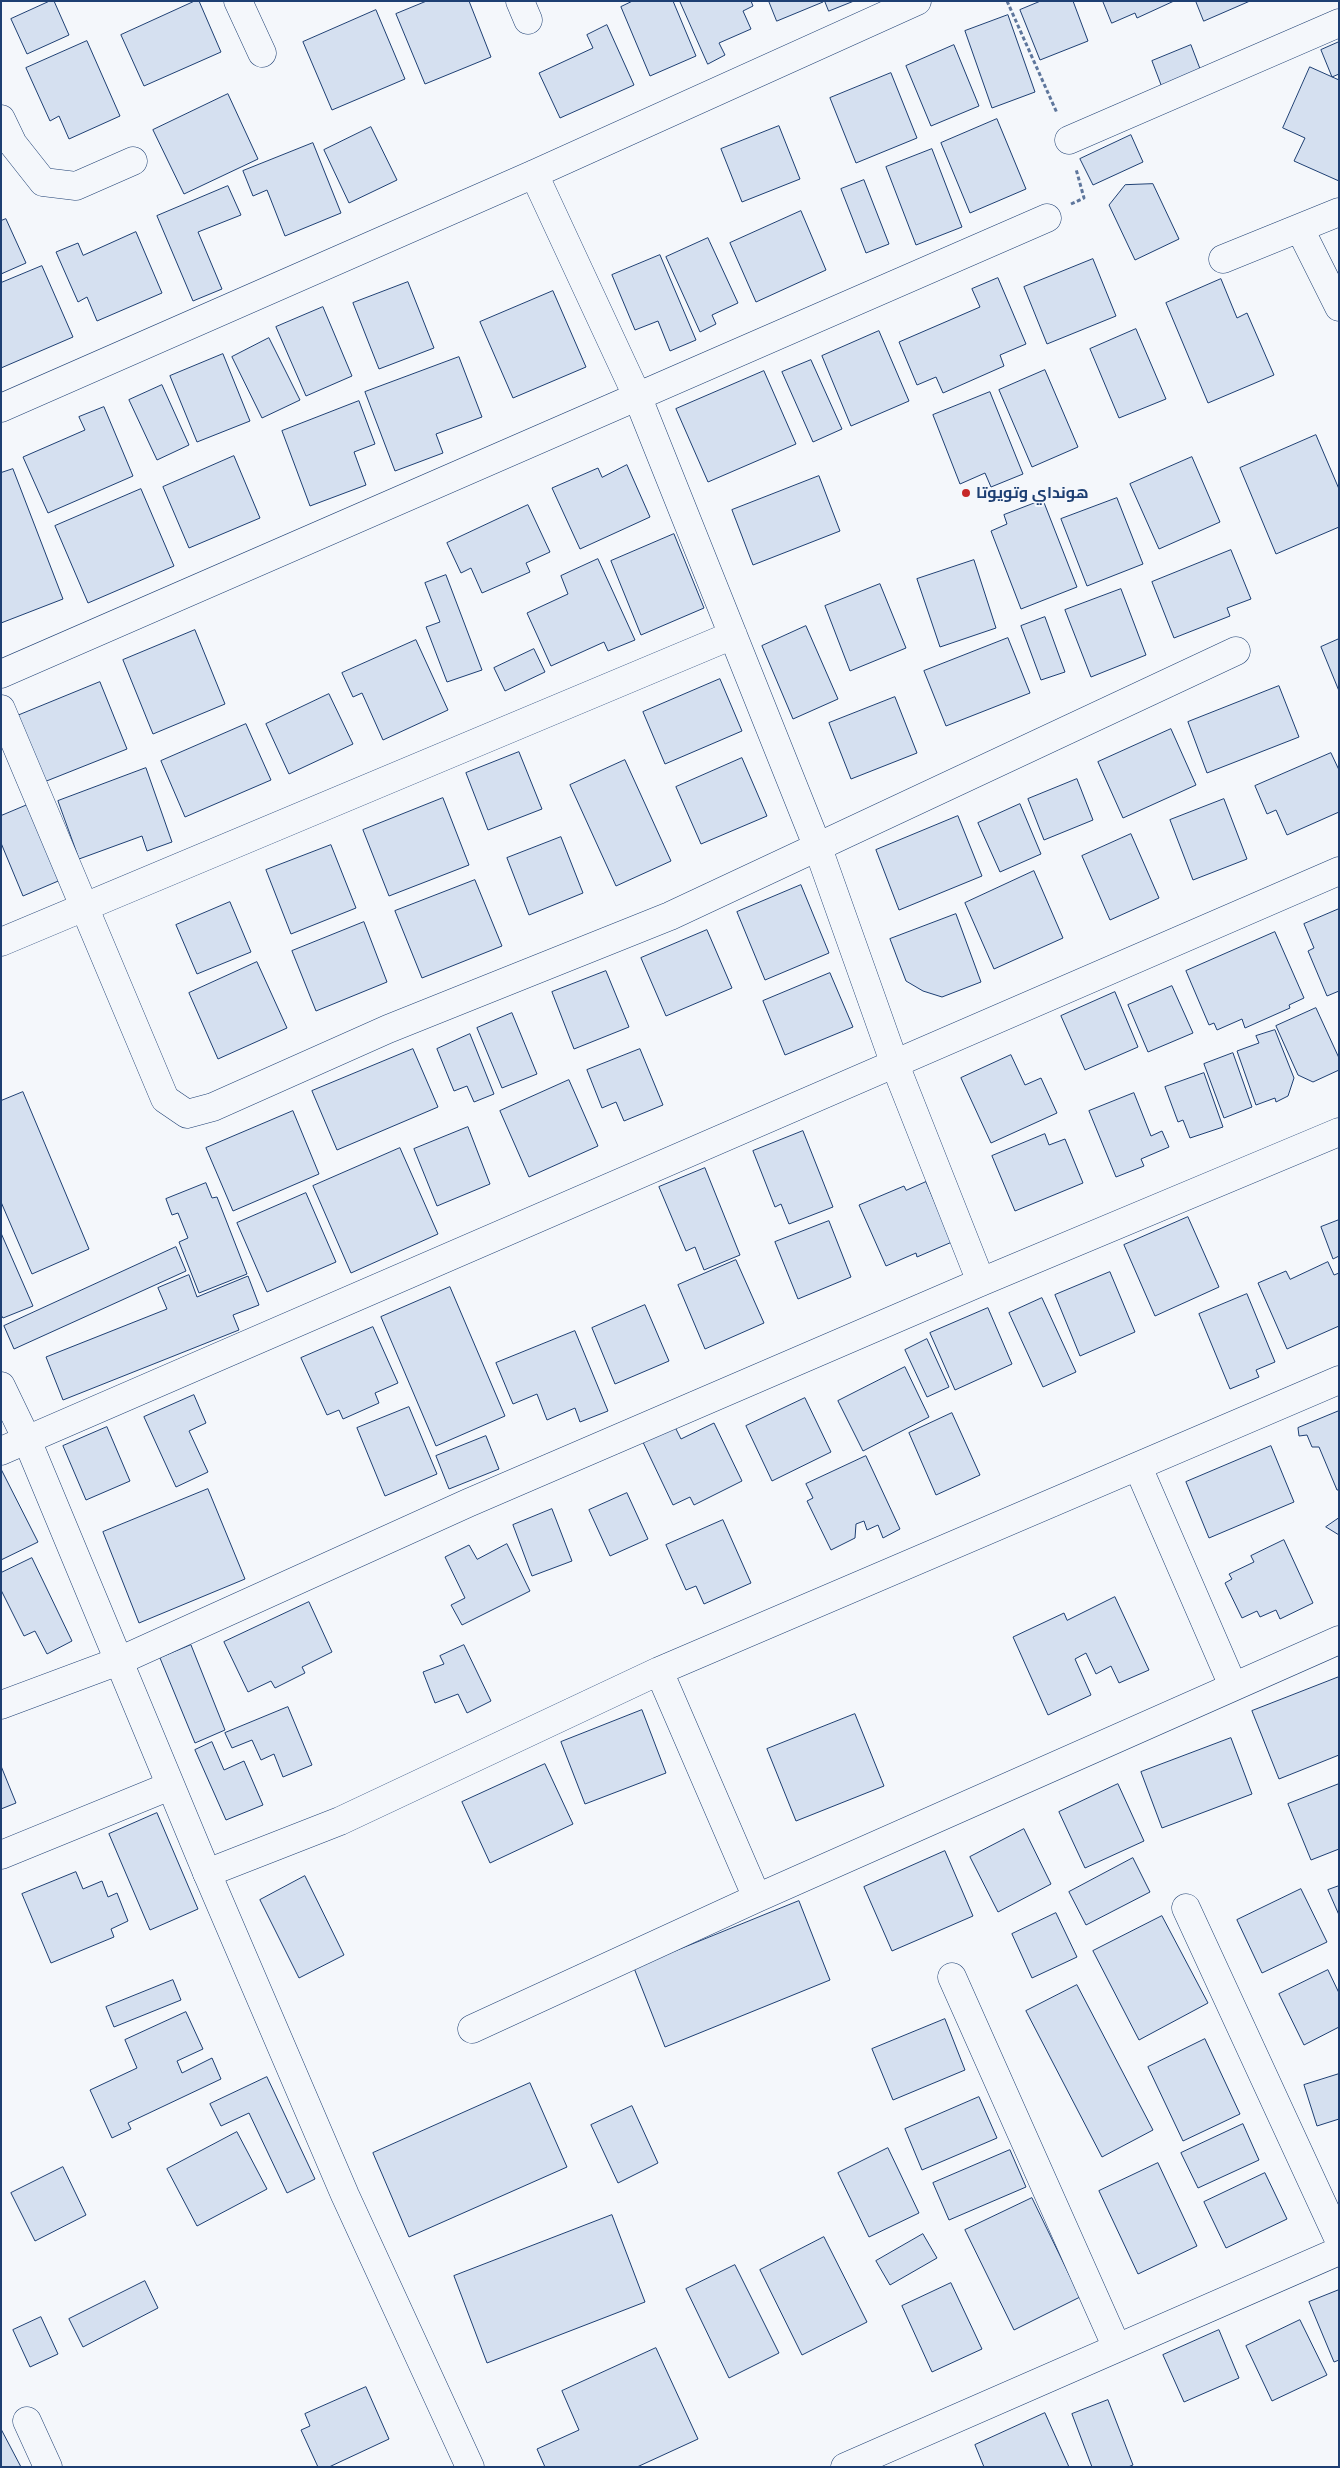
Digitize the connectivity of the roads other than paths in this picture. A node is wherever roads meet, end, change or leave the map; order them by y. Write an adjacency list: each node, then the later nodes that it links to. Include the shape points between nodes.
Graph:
1 (238, 1): 4 (street)
2 (917, 1): 8 (street)
3 (1339, 22): 6 (street)
4 (262, 53)
5 (1, 119): 7 (street, via 13,144 43,182 76,186)
6 (1069, 140)
7 (133, 161)
8 (534, 174): 14 (street); 15 (street)
9 (1339, 212): 11 (street)
10 (1048, 218): 14 (street)
11 (1300, 229): 12 (street); 13 (street)
12 (1223, 259)
13 (1339, 307)
14 (638, 398): 16 (street); 18 (street)
15 (1, 408)
16 (733, 635): 20 (street); 22 (street)
17 (1236, 651): 20 (street)
18 (1, 674)
19 (1, 709): 22 (street)
20 (818, 848): 22 (street, via 670,916 388,1029 213,1107 187,1114 165,1099); 24 (street)
21 (1339, 871): 24 (street)
22 (85, 908): 23 (street)
23 (1, 942)
24 (894, 1062): 26 (street); 29 (street)
25 (1339, 1132): 26 (street)
26 (980, 1282): 33 (street, via 468,1502)
27 (1339, 1380): 31 (street)
28 (1, 1386): 29 (street)
29 (27, 1440): 30 (street); 33 (street)
30 (1, 1451)
31 (1138, 1467): 34 (street); 35 (street)
32 (1339, 1640): 35 (street)
33 (119, 1661): 36 (street); 37 (street)
34 (659, 1671): 39 (street, via 340,1821); 40 (street)
35 (1233, 1686): 40 (street)
36 (1, 1705)
37 (170, 1786): 38 (street); 39 (street)
38 (1, 1856)
39 (207, 1873): 49 (street, via 345,2195)
40 (756, 1898): 43 (street)
41 (1186, 1908): 44 (street)
42 (952, 1977): 46 (street)
43 (472, 2030)
44 (1339, 2240)
45 (1339, 2251): 46 (street)
46 (1117, 2348): 50 (street)
47 (27, 2421): 48 (street)
48 (48, 2467)
49 (470, 2467)
50 (845, 2467)

